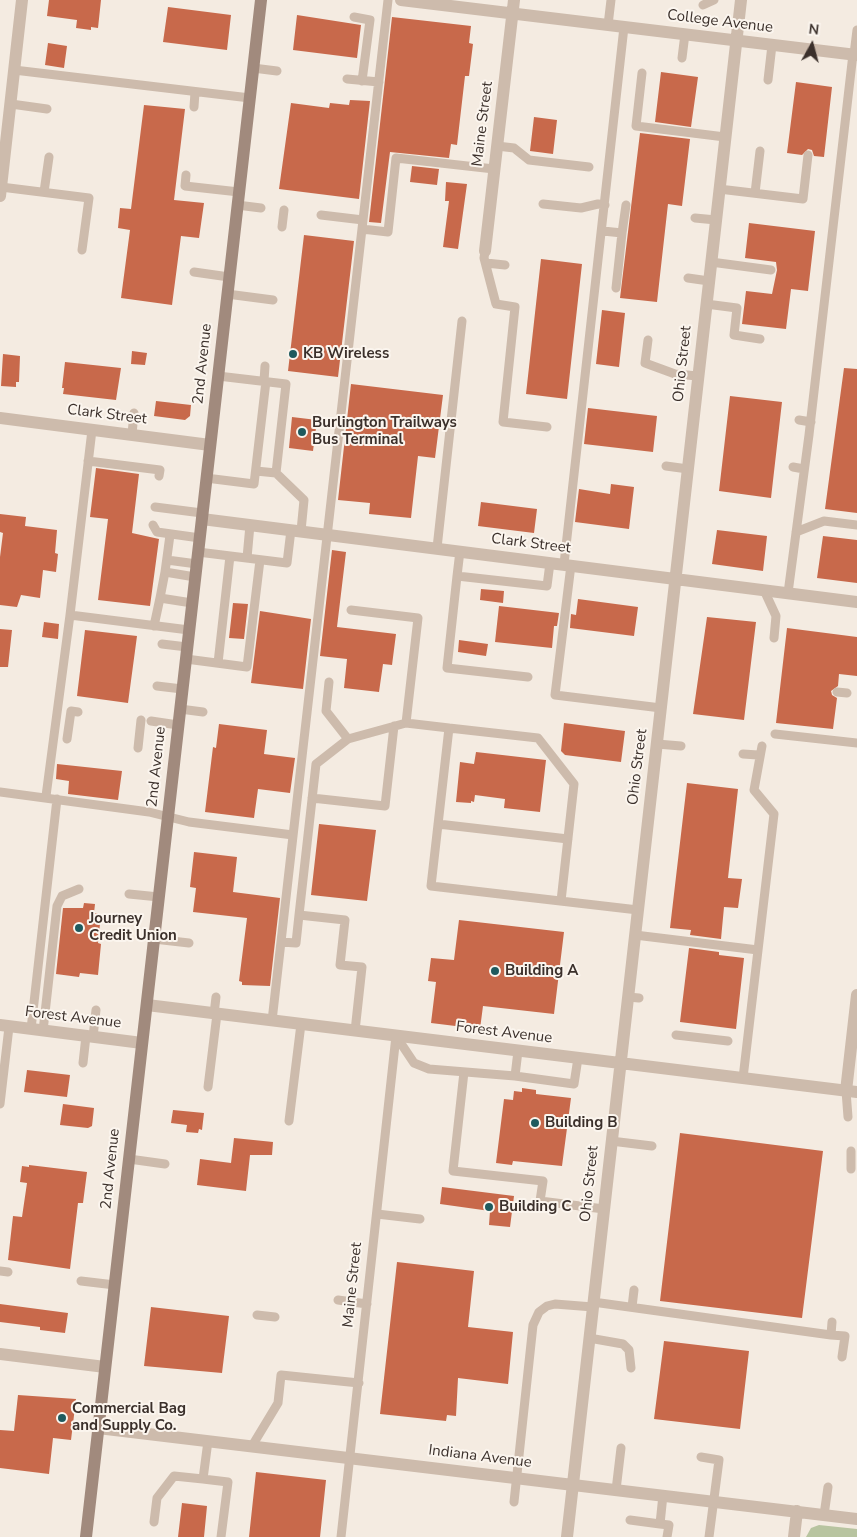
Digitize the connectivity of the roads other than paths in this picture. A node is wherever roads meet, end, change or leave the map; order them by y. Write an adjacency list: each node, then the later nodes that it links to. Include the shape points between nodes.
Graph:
1 (22, 0): 21 (street)
2 (261, 0): 20 (main road, 2nd Avenue)
3 (388, 0): 28 (lane)
4 (401, 0): 10 (street, College Avenue)
5 (514, 0): 10 (street, Maine Street)
6 (611, 0): 12 (lane)
7 (714, 0): 9 (lane)
8 (740, 0): 16 (street, Ohio Street)
9 (703, 5)
10 (512, 13): 12 (street, College Avenue); 36 (street, Maine Street)
11 (354, 17): 27 (lane, via 370,20)
12 (608, 25): 13 (street, College Avenue)
13 (624, 27): 15 (street, College Avenue); 49 (lane)
14 (857, 30): 18 (lane)
15 (685, 34): 16 (street, College Avenue); 19 (lane)
16 (736, 40): 17 (street, College Avenue); 35 (street, Ohio Street)
17 (772, 45): 18 (street, College Avenue); 26 (lane)
18 (855, 54): 83 (lane)
19 (682, 58)
20 (253, 68): 22 (lane); 31 (main road, 2nd Avenue)
21 (14, 70): 29 (lane); 32 (street)
22 (278, 71)
23 (125, 72): 29 (lane)
24 (642, 73): 35 (lane, via 636,126)
25 (347, 79): 27 (lane)
26 (768, 80)
27 (362, 81): 28 (lane)
28 (379, 82): 56 (lane)
29 (124, 83): 30 (lane)
30 (199, 89): 31 (lane); 33 (lane)
31 (250, 98): 47 (main road, 2nd Avenue)
32 (10, 104): 34 (lane); 44 (street)
33 (194, 107)
34 (47, 109)
35 (725, 137): 43 (street, Ohio Street)
36 (497, 146): 40 (lane, via 514,148 529,160); 41 (street, Maine Street)
37 (760, 151): 46 (lane)
38 (808, 155): 46 (lane, via 803,199)
39 (49, 157): 45 (lane)
40 (589, 167)
41 (494, 169): 56 (lane, via 396,158 388,232); 61 (street, Maine Street)
42 (186, 175): 47 (lane, via 184,186)
43 (719, 189): 46 (lane); 55 (street, Ohio Street)
44 (0, 191): 45 (lane)
45 (44, 192): 60 (lane, via 89,198)
46 (755, 194)
47 (238, 198): 51 (lane); 66 (main road, 2nd Avenue)
48 (543, 204): 49 (lane, via 581,208)
49 (606, 205): 58 (lane)
50 (626, 206): 59 (lane)
51 (261, 208)
52 (284, 210): 57 (lane)
53 (321, 215): 56 (lane)
54 (695, 218): 55 (lane)
55 (716, 220): 62 (street, Ohio Street)
56 (362, 224): 105 (lane, via 351,346)
57 (282, 227)
58 (603, 231): 59 (lane); 115 (lane)
59 (622, 233): 69 (lane)
60 (82, 250)
61 (485, 257): 63 (lane); 84 (lane, via 496,304 515,307 503,422)
62 (711, 262): 64 (lane); 68 (street, Ohio Street)
63 (505, 265)
64 (771, 270)
65 (194, 272): 66 (lane)
66 (229, 277): 70 (main road, 2nd Avenue)
67 (688, 278): 68 (lane)
68 (709, 281): 72 (street, Ohio Street)
69 (616, 288)
70 (227, 294): 71 (lane); 77 (main road, 2nd Avenue)
71 (273, 300)
72 (706, 304): 74 (lane, via 737,308 734,336); 78 (street, Ohio Street)
73 (462, 322): 107 (lane)
74 (760, 339)
75 (648, 340): 78 (lane, via 646,363 674,374)
76 (265, 366): 79 (lane)
77 (218, 376): 79 (lane); 87 (main road, 2nd Avenue)
78 (698, 376): 91 (street, Ohio Street)
79 (265, 381): 93 (lane); 94 (lane, via 286,384)
80 (134, 413): 86 (lane)
81 (0, 418): 85 (street, Clark Street)
82 (799, 420): 83 (lane)
83 (811, 422): 92 (lane)
84 (547, 427)
85 (92, 430): 86 (street, Clark Street); 88 (lane)
86 (132, 434): 87 (street, Clark Street)
87 (210, 445): 96 (main road, 2nd Avenue)
88 (88, 460): 95 (lane, via 160,470); 126 (lane)
89 (666, 466): 91 (lane)
90 (793, 467): 92 (lane)
91 (688, 469): 119 (street, Ohio Street)
92 (804, 469): 103 (lane)
93 (256, 470): 94 (lane); 96 (lane, via 254,484)
94 (276, 473): 102 (lane, via 304,500)
95 (159, 476)
96 (206, 478): 98 (main road, 2nd Avenue)
97 (155, 507): 98 (lane)
98 (202, 516): 99 (street, Clark Street); 106 (main road, 2nd Avenue)
99 (250, 524): 102 (street, Clark Street); 111 (lane)
100 (153, 525): 104 (lane, via 157,532)
101 (857, 526): 103 (lane, via 824,521)
102 (296, 530): 105 (street, Clark Street); 113 (lane, via 287,563)
103 (796, 532): 121 (lane)
104 (170, 534): 106 (lane); 112 (lane)
105 (327, 534): 107 (street, Clark Street); 161 (lane, via 302,724)
106 (200, 538): 110 (main road, 2nd Avenue)
107 (437, 548): 108 (street, Clark Street)
108 (460, 551): 114 (street, Clark Street); 117 (lane)
109 (230, 556): 110 (lane); 111 (lane); 132 (lane)
110 (197, 558): 112 (lane); 118 (main road, 2nd Avenue)
111 (246, 558): 113 (lane)
112 (167, 560): 116 (lane)
113 (260, 560): 132 (lane, via 247,667)
114 (550, 563): 115 (street, Clark Street); 117 (lane, via 547,586)
115 (567, 565): 119 (street, Clark Street); 139 (lane, via 555,695)
116 (165, 572): 118 (lane); 122 (lane)
117 (457, 576): 133 (lane, via 447,668)
118 (195, 577): 124 (main road, 2nd Avenue)
119 (676, 579): 120 (street, Clark Street); 139 (street, Ohio Street)
120 (764, 590): 121 (street, Clark Street); 129 (lane, via 776,616)
121 (788, 593): 123 (street, Clark Street)
122 (160, 598): 124 (lane); 127 (lane)
123 (857, 602)
124 (192, 604): 128 (main road, 2nd Avenue)
125 (351, 610): 143 (lane, via 418,618)
126 (70, 615): 127 (lane); 153 (lane)
127 (154, 626): 128 (lane)
128 (189, 630): 131 (main road, 2nd Avenue)
129 (774, 638)
130 (162, 644): 131 (lane)
131 (186, 653): 132 (lane); 136 (main road, 2nd Avenue)
132 (218, 663)
133 (528, 677)
134 (329, 682): 148 (lane, via 326,711)
135 (157, 686): 136 (lane)
136 (182, 689): 140 (main road, 2nd Avenue)
137 (837, 692): 138 (lane)
138 (847, 693)
139 (661, 708): 149 (street, Ohio Street)
140 (180, 709): 142 (lane); 144 (main road, 2nd Avenue)
141 (78, 712): 153 (lane, via 71,711 69,739)
142 (203, 712)
143 (406, 723): 145 (lane); 146 (lane)
144 (178, 725): 152 (lane, via 146,720); 159 (main road, 2nd Avenue)
145 (394, 726): 148 (lane); 157 (lane, via 385,806)
146 (449, 728): 160 (lane); 162 (lane, via 538,738 574,784)
147 (775, 734): 150 (lane)
148 (348, 739): 157 (lane, via 316,764)
149 (657, 744): 151 (lane); 167 (street, Ohio Street)
150 (857, 744)
151 (681, 746)
152 (138, 748)
153 (52, 749): 156 (lane)
154 (743, 754): 173 (lane, via 760,751 761,769 754,790 774,814)
155 (0, 792): 156 (lane)
156 (46, 796): 158 (lane)
157 (312, 798): 168 (lane)
158 (57, 799): 159 (lane); 182 (lane)
159 (168, 817): 161 (lane); 165 (main road, 2nd Avenue)
160 (438, 824): 162 (lane); 166 (lane, via 431,886)
161 (293, 835): 171 (lane)
162 (568, 839): 166 (lane)
163 (80, 888): 182 (lane, via 62,896 57,906)
164 (129, 894): 165 (lane)
165 (159, 898): 170 (main road, 2nd Avenue)
166 (561, 901): 167 (lane)
167 (638, 910): 169 (street, Ohio Street)
168 (299, 915): 171 (lane, via 296,943); 183 (lane, via 345,920 340,965 362,968)
169 (635, 934): 173 (lane); 192 (street, Ohio Street, via 634,997)
170 (154, 939): 172 (lane); 176 (main road, 2nd Avenue)
171 (281, 942): 179 (lane)
172 (188, 943)
173 (758, 950): 195 (lane)
174 (857, 995): 197 (street)
175 (216, 996): 178 (lane)
176 (146, 1006): 178 (street, Forest Avenue); 188 (main road, 2nd Avenue)
177 (96, 1010): 185 (lane)
178 (216, 1014): 179 (street, Forest Avenue); 196 (lane)
179 (272, 1021): 180 (street, Forest Avenue)
180 (301, 1024): 183 (street, Forest Avenue); 200 (lane)
181 (5, 1026): 182 (street, Forest Avenue); 198 (lane)
182 (37, 1030): 185 (street, Forest Avenue)
183 (355, 1031): 186 (street, Forest Avenue)
184 (676, 1035): 187 (lane)
185 (90, 1036): 188 (street, Forest Avenue); 191 (lane)
186 (396, 1036): 189 (street, Forest Avenue); 193 (lane, via 414,1063); 208 (lane, Maine Street)
187 (728, 1040)
188 (142, 1043): 204 (main road, 2nd Avenue)
189 (518, 1050): 190 (street, Forest Avenue); 194 (lane)
190 (578, 1058): 192 (street, Forest Avenue); 194 (lane, via 574,1084)
191 (83, 1063)
192 (620, 1063): 195 (street, Forest Avenue); 201 (street, Ohio Street)
193 (464, 1072): 194 (lane); 207 (lane, via 453,1172 543,1181 540,1202)
194 (515, 1076)
195 (743, 1078): 197 (street, Forest Avenue)
196 (208, 1086)
197 (851, 1091): 199 (lane)
198 (0, 1104)
199 (848, 1117)
200 (289, 1121)
201 (611, 1141): 202 (lane); 207 (street, Ohio Street)
202 (652, 1146)
203 (851, 1152): 206 (lane)
204 (129, 1159): 205 (lane); 211 (main road, 2nd Avenue)
205 (165, 1164)
206 (851, 1169)
207 (604, 1208): 215 (street, Ohio Street)
208 (377, 1214): 209 (lane); 214 (lane, Maine Street)
209 (420, 1219)
210 (81, 1281): 211 (lane)
211 (115, 1284): 224 (main road, 2nd Avenue)
212 (634, 1290): 216 (lane)
213 (338, 1300): 214 (lane)
214 (367, 1304): 226 (lane, Maine Street)
215 (593, 1305): 216 (lane); 221 (street, Ohio Street); 233 (lane, via 546,1306 533,1325)
216 (632, 1307): 220 (lane)
217 (256, 1315): 218 (lane)
218 (275, 1317)
219 (832, 1322): 220 (lane)
220 (831, 1335): 223 (lane, via 845,1336)
221 (589, 1338): 225 (lane, via 623,1344 629,1350); 235 (street, Ohio Street)
222 (0, 1354): 224 (street)
223 (842, 1357)
224 (105, 1367): 227 (main road, 2nd Avenue)
225 (631, 1368)
226 (358, 1383): 229 (lane, via 281,1375 278,1403); 231 (lane, Maine Street)
227 (98, 1428): 228 (street, Indiana Avenue); 247 (main road, 2nd Avenue)
228 (208, 1441): 229 (street, Indiana Avenue); 234 (lane)
229 (252, 1446): 231 (street, Indiana Avenue)
230 (621, 1448): 237 (lane)
231 (350, 1458): 233 (street, Indiana Avenue); 249 (lane, Maine Street)
232 (701, 1458): 239 (lane, via 718,1460)
233 (517, 1478): 235 (street, Indiana Avenue); 240 (lane)
234 (203, 1479): 245 (lane, via 174,1476 157,1498); 248 (lane, via 228,1482)
235 (572, 1484): 237 (street, Indiana Avenue); 250 (street, Ohio Street)
236 (828, 1487): 242 (lane)
237 (616, 1490): 238 (street, Indiana Avenue)
238 (663, 1495): 239 (street, Indiana Avenue); 246 (lane)
239 (713, 1501): 241 (street, Indiana Avenue); 252 (lane)
240 (514, 1502)
241 (797, 1511): 242 (street, Indiana Avenue); 253 (street)
242 (824, 1515): 243 (street, Indiana Avenue)
243 (857, 1519)
244 (630, 1520): 246 (lane)
245 (154, 1522)
246 (660, 1524): 251 (lane, via 669,1525)
247 (86, 1537)
248 (221, 1537)
249 (341, 1537)
250 (567, 1537)
251 (667, 1537)
252 (709, 1537)
253 (794, 1537)

